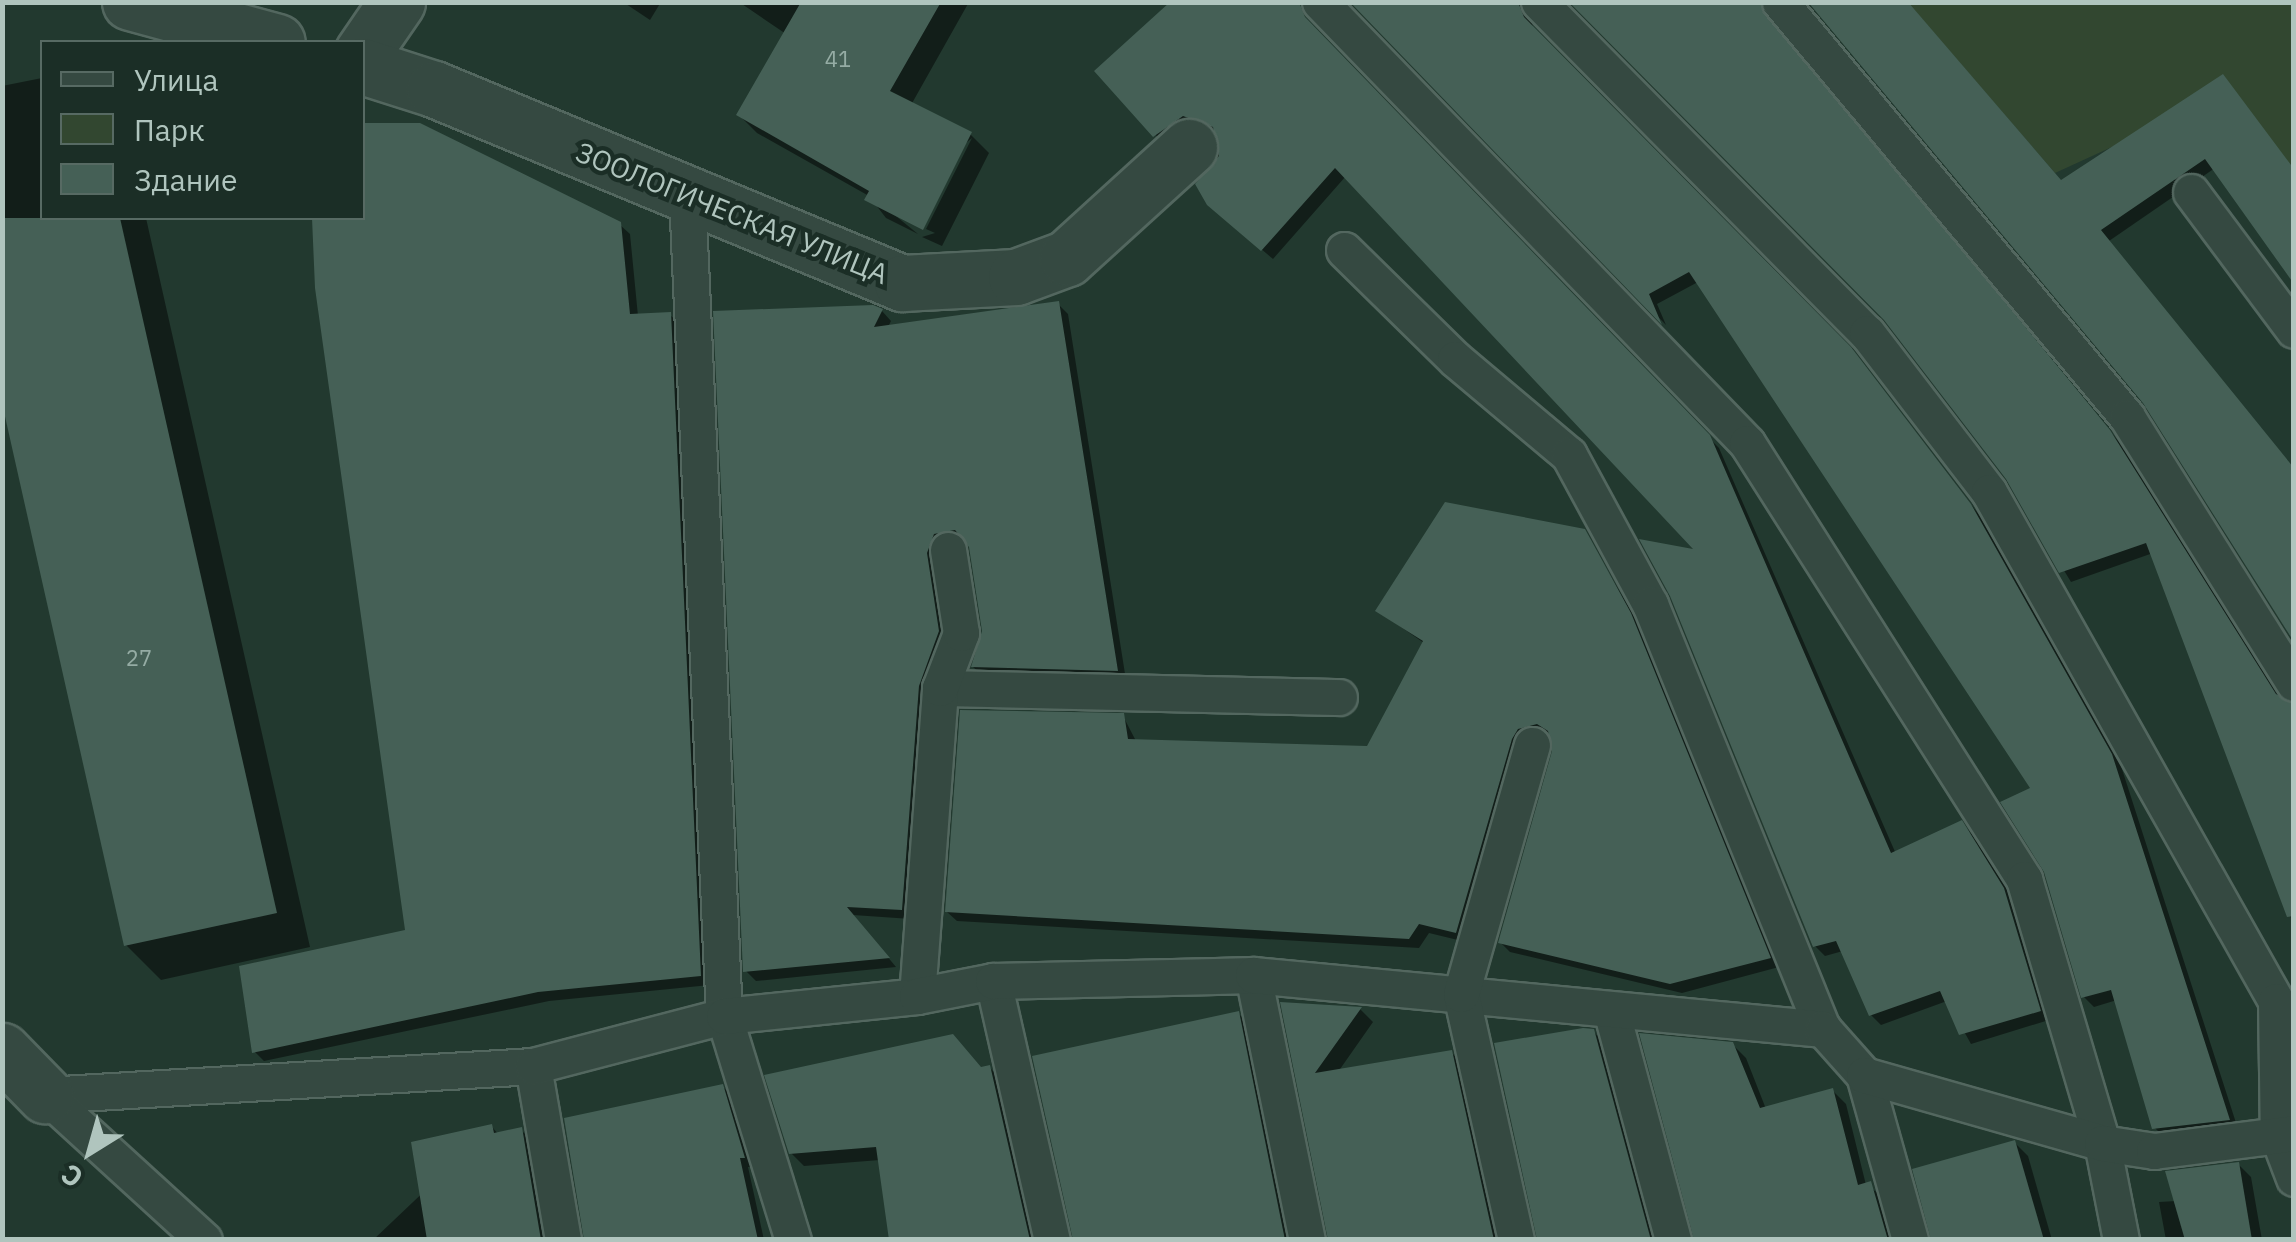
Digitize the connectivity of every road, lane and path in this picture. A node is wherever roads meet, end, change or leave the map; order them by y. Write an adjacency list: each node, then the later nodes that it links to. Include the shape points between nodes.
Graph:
1 (130, 2): 6 (street)
2 (397, 2): 7 (street)
3 (1320, 2): 31 (lane, via 1747,443 2024,880)
4 (1538, 2): 30 (lane, via 1867,332 1990,492 2276,1001)
5 (1780, 2): 15 (lane, via 2127,418)
6 (270, 40)
7 (365, 49)
8 (365, 67): 11 (street, ЗООЛОГИЧЕСКАЯ УЛИЦА, via 434,88)
9 (1189, 147): 11 (street, ЗООЛОГИЧЕСКАЯ УЛИЦА, via 1067,258 1016,277 902,283)
10 (2191, 192): 13 (lane)
11 (687, 196): 24 (lane)
12 (1344, 250): 25 (lane, via 1455,359 1569,455 1650,604)
13 (2294, 330)
14 (948, 550): 16 (lane, via 961,633)
15 (2294, 683)
16 (940, 688): 17 (lane); 22 (lane)
17 (1338, 697)
18 (1532, 744): 21 (lane)
19 (1254, 975): 20 (lane); 21 (lane); 37 (lane)
20 (993, 981): 22 (lane); 36 (lane)
21 (1461, 994): 23 (lane); 38 (lane)
22 (917, 996): 24 (lane)
23 (1611, 1010): 25 (lane); 39 (lane)
24 (724, 1016): 27 (lane); 35 (lane)
25 (1823, 1029): 28 (lane)
26 (2, 1050): 29 (street)
27 (533, 1066): 29 (lane); 34 (lane)
28 (1864, 1075): 31 (lane); 40 (lane)
29 (45, 1095): 33 (lane)
30 (2286, 1135): 31 (lane, via 2154,1151); 32 (lane)
31 (2102, 1143): 41 (lane)
32 (2294, 1178)
33 (204, 1240)
34 (563, 1240)
35 (794, 1240)
36 (1052, 1240)
37 (1307, 1240)
38 (1516, 1240)
39 (1673, 1240)
40 (1910, 1240)
41 (2121, 1240)

